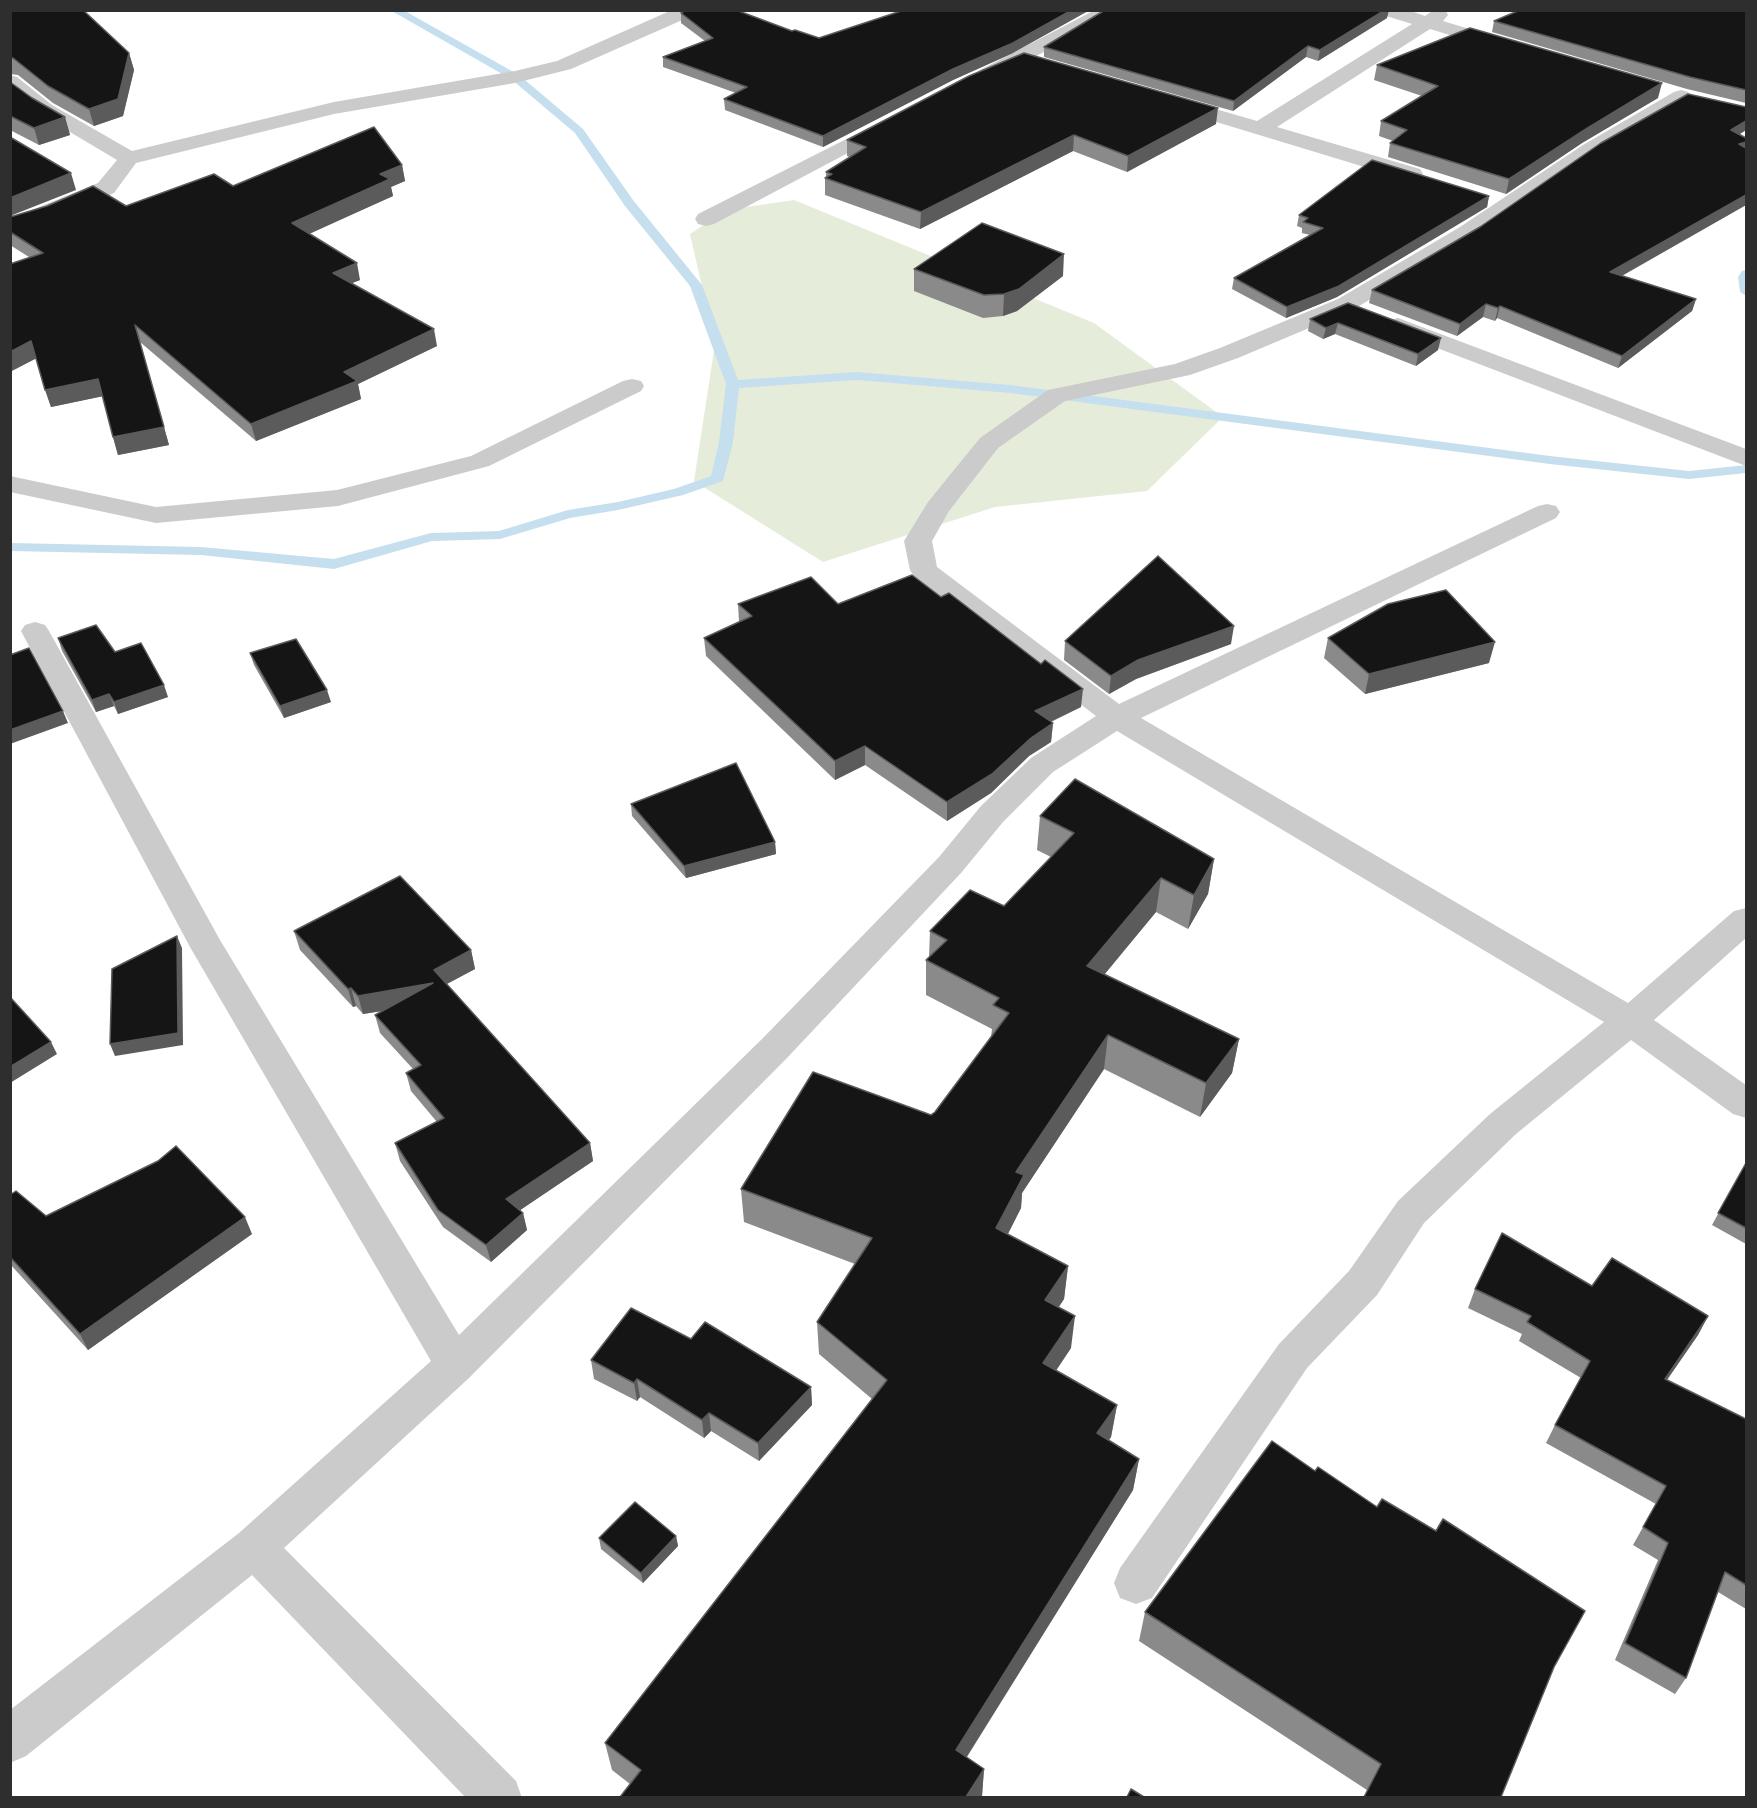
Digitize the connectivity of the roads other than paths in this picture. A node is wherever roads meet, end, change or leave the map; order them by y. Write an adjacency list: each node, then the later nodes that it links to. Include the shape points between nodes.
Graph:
1 (688, 10): 15 (street, via 564,65 334,108)
2 (1110, 10): 7 (street)
3 (1387, 10): 5 (street)
4 (1447, 10): 5 (street)
5 (1427, 22): 6 (street); 14 (street)
6 (1521, 50)
7 (1021, 59): 8 (street); 10 (street)
8 (1044, 65)
9 (10, 81): 15 (street, via 45,109)
10 (971, 82)
11 (1681, 96): 19 (street, via 1497,201 1468,232)
12 (1158, 98): 14 (street)
13 (910, 113): 17 (street)
14 (1261, 128): 16 (street)
15 (129, 158): 18 (street, via 106,188)
16 (1429, 180)
17 (706, 219)
18 (10, 226)
19 (1365, 312): 21 (street); 25 (street, via 1272,336 1181,370 1057,395 989,443 937,508 918,541 924,570)
20 (632, 386): 22 (street, via 480,461 338,498 156,515)
21 (1746, 458)
22 (10, 484)
23 (1547, 512): 25 (street)
24 (35, 631): 29 (street, via 207,947)
25 (1117, 717): 27 (street); 29 (street, via 1042,765 992,813 950,865 783,1040)
26 (1746, 920): 27 (street)
27 (1630, 1022): 28 (street); 31 (street, via 1503,1124 1411,1212 1363,1283 1293,1356)
28 (1746, 1104)
29 (455, 1365): 30 (street)
30 (254, 1547): 32 (street); 33 (street)
31 (1136, 1583)
32 (10, 1740)
33 (499, 1797)

